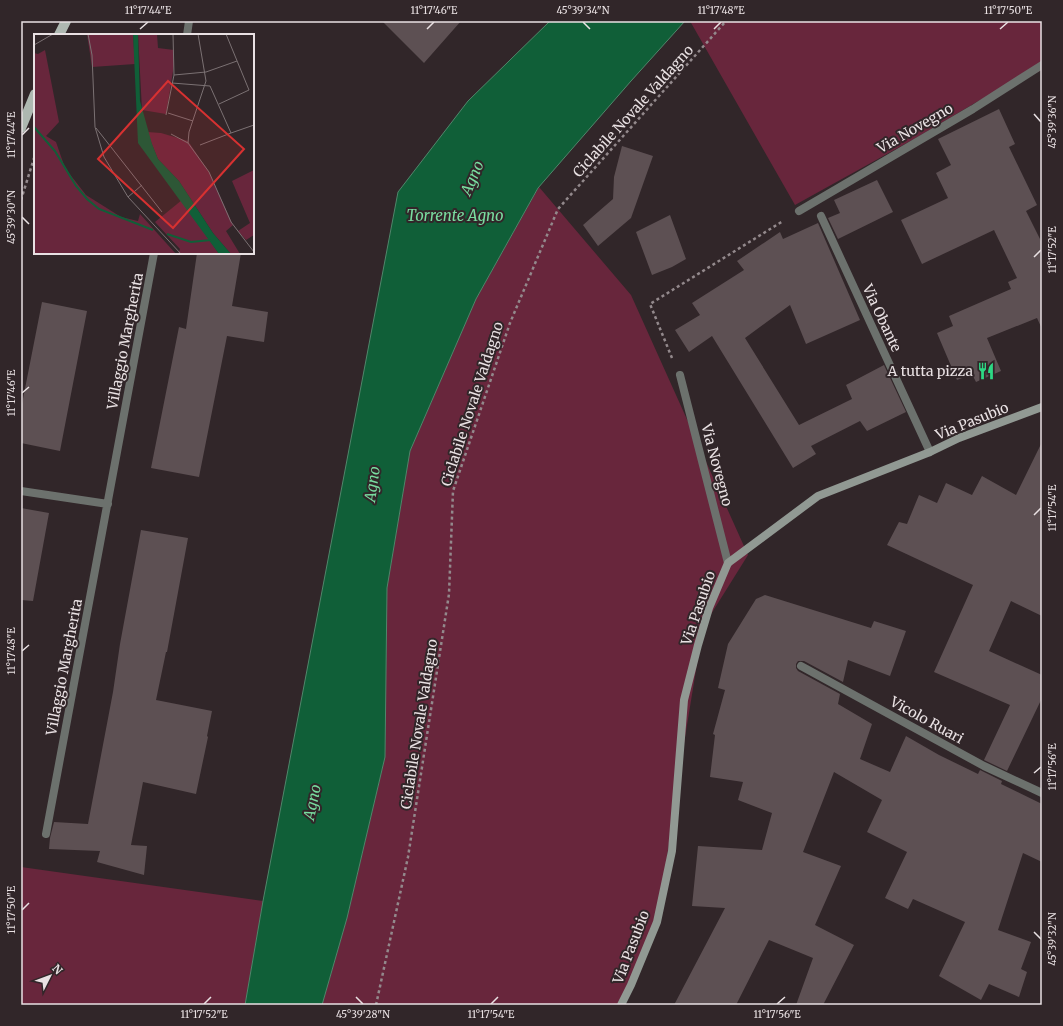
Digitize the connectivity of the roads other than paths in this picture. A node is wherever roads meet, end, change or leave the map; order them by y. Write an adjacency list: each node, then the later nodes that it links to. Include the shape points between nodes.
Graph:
1 (66, 21): 3 (main road)
2 (188, 21): 4 (street)
3 (60, 34)
4 (187, 34)
5 (1042, 66): 8 (street, Via Novegno, via 973,110)
6 (34, 96): 7 (main road)
7 (21, 128)
8 (799, 211)
9 (821, 216): 13 (street, Via Obante)
10 (154, 254): 15 (street, Villaggio Margherita)
11 (680, 375): 16 (street, Via Novegno)
12 (1042, 407): 13 (main road, Via Pasubio, via 959,438)
13 (930, 452): 16 (main road, Via Pasubio, via 818,496)
14 (21, 490): 15 (street)
15 (108, 504): 19 (street, Villaggio Margherita)
16 (728, 563): 20 (main road, Via Pasubio, via 709,608 684,700 672,851 657,922)
17 (801, 666): 18 (street, Vicolo Ruari, via 984,766)
18 (1042, 793)
19 (46, 834)
20 (621, 1005)

